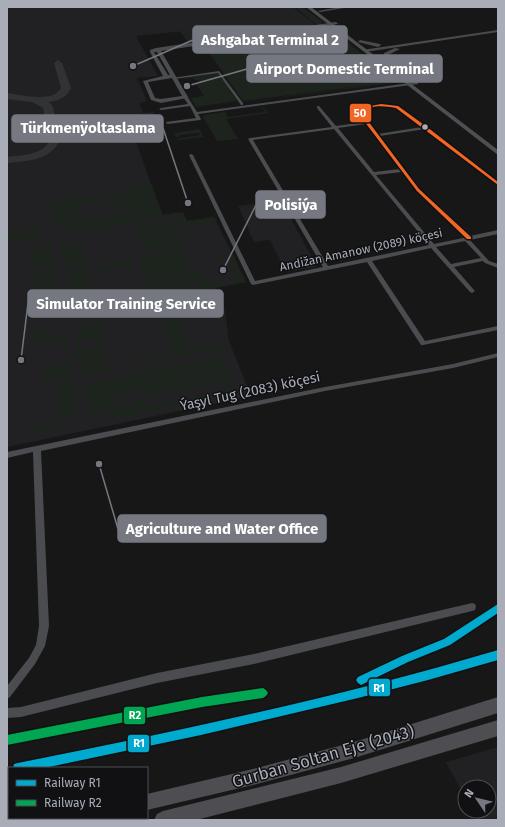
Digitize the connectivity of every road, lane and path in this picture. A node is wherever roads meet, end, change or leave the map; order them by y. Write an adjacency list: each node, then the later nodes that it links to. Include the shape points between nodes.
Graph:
1 (308, 7): 5 (main road)
2 (315, 7): 4 (main road)
3 (348, 7): 4 (street)
4 (320, 11): 5 (main road)
5 (335, 24): 7 (main road); 10 (street, via 202,45); 11 (main road)
6 (498, 32): 8 (main road); 9 (main road)
7 (360, 41): 8 (main road); 11 (main road)
8 (394, 46): 11 (main road)
9 (401, 47): 11 (main road); 12 (main road, via 386,54)
10 (158, 49): 13 (street, via 152,52); 14 (street)
11 (369, 51): 12 (main road); 15 (main road)
12 (385, 60): 15 (main road)
13 (166, 77): 14 (street); 16 (street, via 145,81 154,99 161,101)
14 (174, 78): 16 (street); 17 (street, via 219,72)
15 (412, 83): 17 (street); 21 (street); 27 (main road); 28 (main road)
16 (185, 97): 18 (street)
17 (242, 104): 21 (street)
18 (191, 105): 20 (street); 21 (street)
19 (318, 107): 24 (street)
20 (161, 109)
21 (195, 112): 22 (street, via 199,119)
22 (168, 123)
23 (368, 123): 24 (street); 25 (street, via 360,113 366,108 386,105 401,110); 26 (street)
24 (335, 127): 31 (street); 41 (street, via 250,139)
25 (426, 128): 26 (street); 32 (street)
26 (378, 135): 30 (street)
27 (498, 145)
28 (498, 153)
29 (191, 155): 41 (street, Andižan Amanow (2089) köçesi, via 253,283)
30 (404, 170): 31 (street); 34 (street, via 418,190)
31 (373, 174): 36 (street)
32 (498, 184)
33 (495, 232): 34 (street, Andižan Amanow (2089) köçesi); 35 (street)
34 (468, 238): 36 (street, Andižan Amanow (2089) köçesi); 37 (street)
35 (498, 239)
36 (432, 246): 38 (street, Andižan Amanow (2089) köçesi); 39 (street)
37 (484, 259): 39 (street); 40 (street, via 491,265)
38 (369, 260): 41 (street, Andižan Amanow (2089) köçesi); 43 (street, via 423,343)
39 (450, 266): 42 (street)
40 (498, 266)
41 (326, 268)
42 (472, 291)
43 (498, 328)
44 (498, 355): 45 (street, Ýaşyl Tug (2083) köçesi)
45 (37, 449): 46 (street, Ýaşyl Tug (2083) köçesi); 48 (street, via 44,626 40,646 32,661)
46 (7, 455)
47 (472, 606): 50 (street, via 21,712)
48 (7, 694)
49 (498, 705): 52 (highway, Gurban Soltan Eje (2043), via 354,750)
50 (7, 713)
51 (498, 728): 53 (highway, Gurban Soltan Eje (2043), via 341,775)
52 (148, 802)
53 (163, 820)

